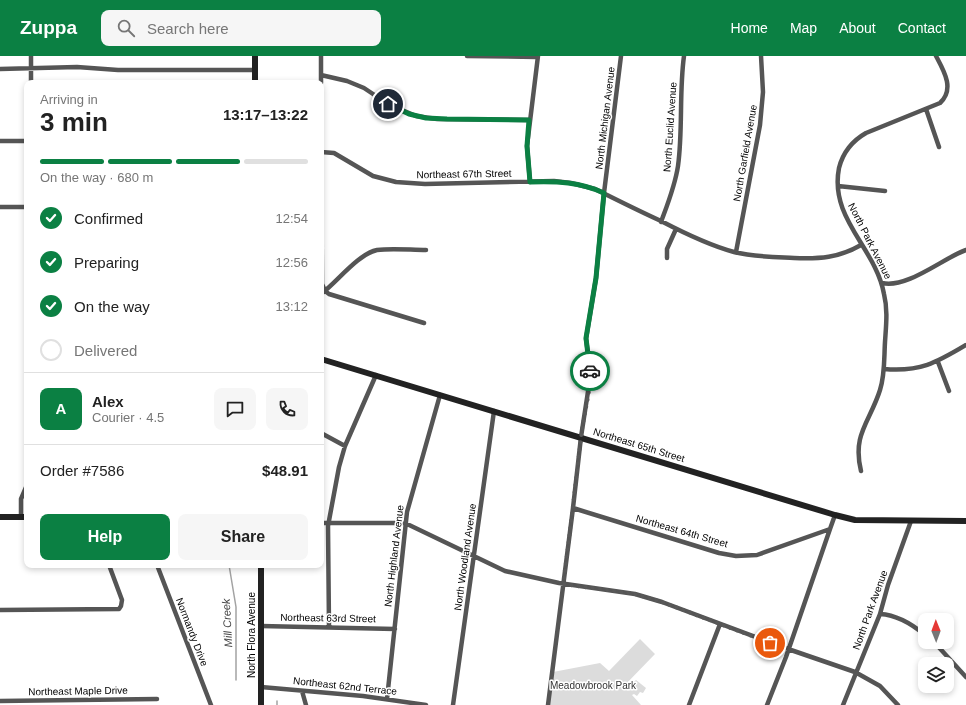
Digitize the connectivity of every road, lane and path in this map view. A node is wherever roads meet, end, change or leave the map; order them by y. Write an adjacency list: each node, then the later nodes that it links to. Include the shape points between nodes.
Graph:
1 (31, 56): 10 (street)
2 (255, 56): 12 (street)
3 (321, 56): 13 (street)
4 (467, 56): 9 (street)
5 (621, 56): 26 (street, North Michigan Avenue)
6 (684, 56): 29 (street, North Euclid Avenue, via 678,165 671,196)
7 (761, 56): 34 (street, North Garfield Avenue, via 763,92 760,125)
8 (936, 56): 17 (street, North Park Avenue, via 948,82 948,91 940,103)
9 (538, 57): 18 (street)
10 (31, 68): 11 (street); 12 (street); 14 (street)
11 (0, 69)
12 (255, 70): 15 (street)
13 (321, 75): 16 (street); 18 (street, via 364,88 388,104 416,116 442,119)
14 (31, 80)
15 (255, 80)
16 (320, 80)
17 (926, 109): 21 (street); 24 (street, North Park Avenue, via 856,139 842,157)
18 (529, 120): 23 (street, via 527,146)
19 (24, 141): 20 (street)
20 (0, 142)
21 (939, 147)
22 (324, 152): 23 (street, Northeast 67th Street, via 334,153 373,176 396,182)
23 (530, 182): 26 (street, Northeast 67th Street, via 571,182)
24 (838, 186): 25 (street); 31 (street, North Park Avenue, via 846,218)
25 (885, 190)
26 (604, 193): 29 (street, Northeast 67th Street); 49 (street, North Michigan Avenue, via 596,278 586,338 590,376)
27 (0, 207): 28 (street)
28 (24, 207)
29 (661, 222): 30 (street, Northeast 67th Street)
30 (676, 229): 34 (street, Northeast 67th Street, via 703,242); 35 (street, via 667,249)
31 (861, 245): 34 (street, Northeast 67th Street, via 832,257 767,257); 36 (street, North Park Avenue)
32 (426, 250): 37 (street, via 379,250 370,253)
33 (966, 250): 36 (street, via 921,274)
34 (736, 252)
35 (667, 258)
36 (882, 283): 43 (street, North Park Avenue, via 886,311)
37 (324, 291)
38 (324, 292): 39 (street)
39 (424, 323)
40 (966, 345): 42 (street)
41 (324, 360): 44 (street, Northeast 65th Street)
42 (938, 362): 43 (street, via 910,370); 45 (street)
43 (884, 369): 51 (street, North Park Avenue, via 880,390 862,429 858,459)
44 (376, 375): 46 (street, Northeast 65th Street); 50 (street)
45 (949, 391)
46 (440, 395): 47 (street, Northeast 65th Street); 61 (street, North Highland Avenue)
47 (494, 411): 49 (street, Northeast 65th Street); 63 (street, North Woodland Avenue)
48 (324, 435): 50 (street)
49 (581, 438): 53 (street, North Michigan Avenue); 54 (street, Northeast 65th Street)
50 (345, 446): 60 (street)
51 (861, 471)
52 (24, 492): 55 (street, via 21,499)
53 (573, 508): 62 (street, Northeast 64th Street, via 736,556 757,555); 67 (street, North Michigan Avenue)
54 (835, 515): 57 (street, via 855,520); 62 (street)
55 (24, 516): 56 (street)
56 (0, 517)
57 (911, 521): 58 (street); 69 (street, North Park Avenue)
58 (966, 522)
59 (324, 523): 60 (street)
60 (328, 523): 61 (street); 72 (street)
61 (405, 523): 63 (street); 73 (street, North Highland Avenue)
62 (830, 529): 75 (street)
63 (474, 556): 67 (street, via 505,571); 88 (street, North Woodland Avenue)
64 (110, 568): 68 (street, via 122,600 119,609)
65 (158, 568): 84 (street, Normandy Drive)
66 (261, 568): 71 (street, North Flora Avenue)
67 (563, 584): 70 (street, via 635,594); 89 (street, North Michigan Avenue)
68 (0, 610)
69 (880, 614): 74 (street, via 894,616); 77 (street, North Park Avenue)
70 (720, 624): 75 (street); 90 (street)
71 (261, 626): 72 (street, Northeast 63rd Street); 79 (street, North Flora Avenue)
72 (329, 627): 73 (street, Northeast 63rd Street)
73 (395, 629): 82 (street, North Highland Avenue)
74 (918, 630)
75 (788, 649): 77 (street); 91 (street)
76 (940, 649): 78 (street)
77 (855, 672): 92 (street, North Park Avenue); 93 (street, via 880,686)
78 (966, 677)
79 (261, 687): 80 (street, Northeast 62nd Terrace); 85 (street, North Flora Avenue)
80 (302, 691): 82 (street, Northeast 62nd Terrace); 86 (street)
81 (157, 699): 83 (street, Northeast Maple Drive)
82 (387, 699): 87 (street, Northeast 62nd Terrace)
83 (0, 701)
84 (210, 705)
85 (261, 705)
86 (306, 705)
87 (426, 705)
88 (453, 705)
89 (548, 705)
90 (689, 705)
91 (767, 705)
92 (843, 705)
93 (898, 705)

